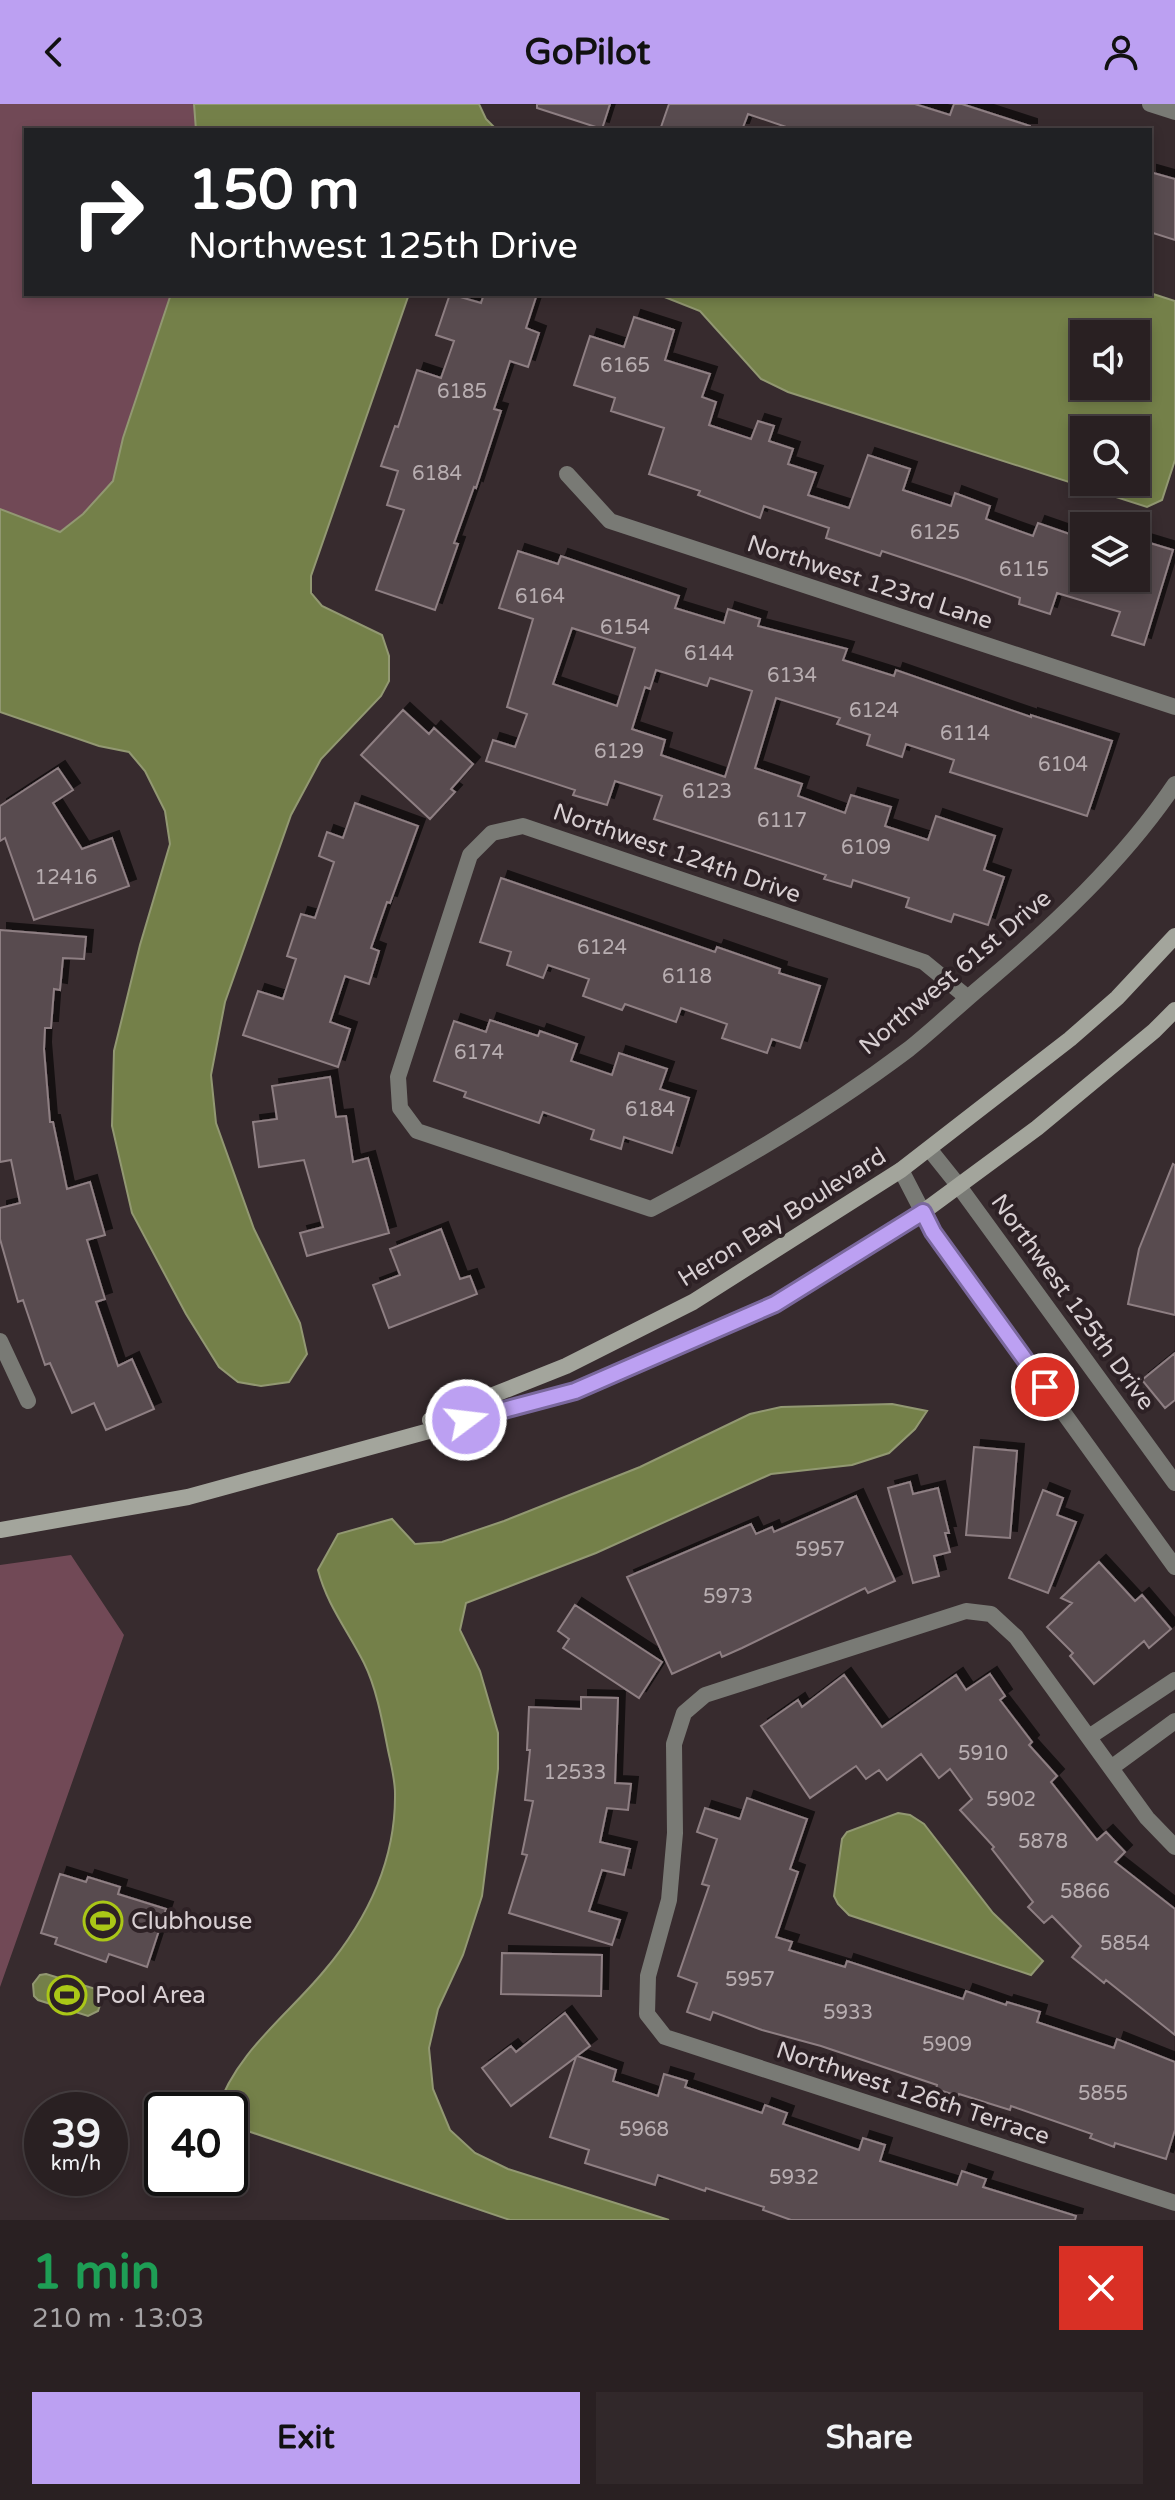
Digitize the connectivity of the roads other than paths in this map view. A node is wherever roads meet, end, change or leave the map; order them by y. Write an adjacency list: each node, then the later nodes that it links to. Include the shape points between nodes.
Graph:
1 (1150, 104): 2 (street)
2 (1175, 112)
3 (567, 474): 4 (street, Northwest 123rd Lane, via 610,521)
4 (1175, 707)
5 (1175, 784): 7 (street, Northwest 61st Drive, via 1093,884)
6 (1175, 936): 9 (street, Heron Bay Boulevard, via 1117,998)
7 (968, 998): 12 (street, Northwest 61st Drive, via 910,1048 808,1120); 12 (street, Northwest 124th Drive, via 910,957 523,826 492,833 470,855 398,1077 400,1108 417,1131)
8 (1175, 1010): 11 (street, Heron Bay Boulevard, via 1037,1128)
9 (930, 1150): 10 (street, Heron Bay Boulevard); 11 (street, Northwest 125th Drive)
10 (901, 1170): 13 (street); 16 (street, Heron Bay Boulevard, via 693,1302 566,1366)
11 (958, 1185): 13 (street, Heron Bay Boulevard); 17 (street, Northwest 125th Drive)
12 (651, 1209)
13 (923, 1212): 16 (street, Heron Bay Boulevard, via 775,1304 575,1391); 19 (street)
14 (0, 1341): 15 (street)
15 (28, 1401)
16 (358, 1448): 18 (street, Heron Bay Boulevard, via 188,1497)
17 (1175, 1483)
18 (0, 1530)
19 (1175, 1567)
20 (1175, 1680): 22 (street)
21 (1175, 1721): 23 (street)
22 (1089, 1737): 23 (street); 25 (street, Northwest 126th Terrace, via 1016,1637 991,1614 966,1611 705,1695 684,1713 674,1744 669,1900 648,1976 647,2014 665,2037)
23 (1111, 1768): 24 (street)
24 (1175, 1847)
25 (1175, 2203)

